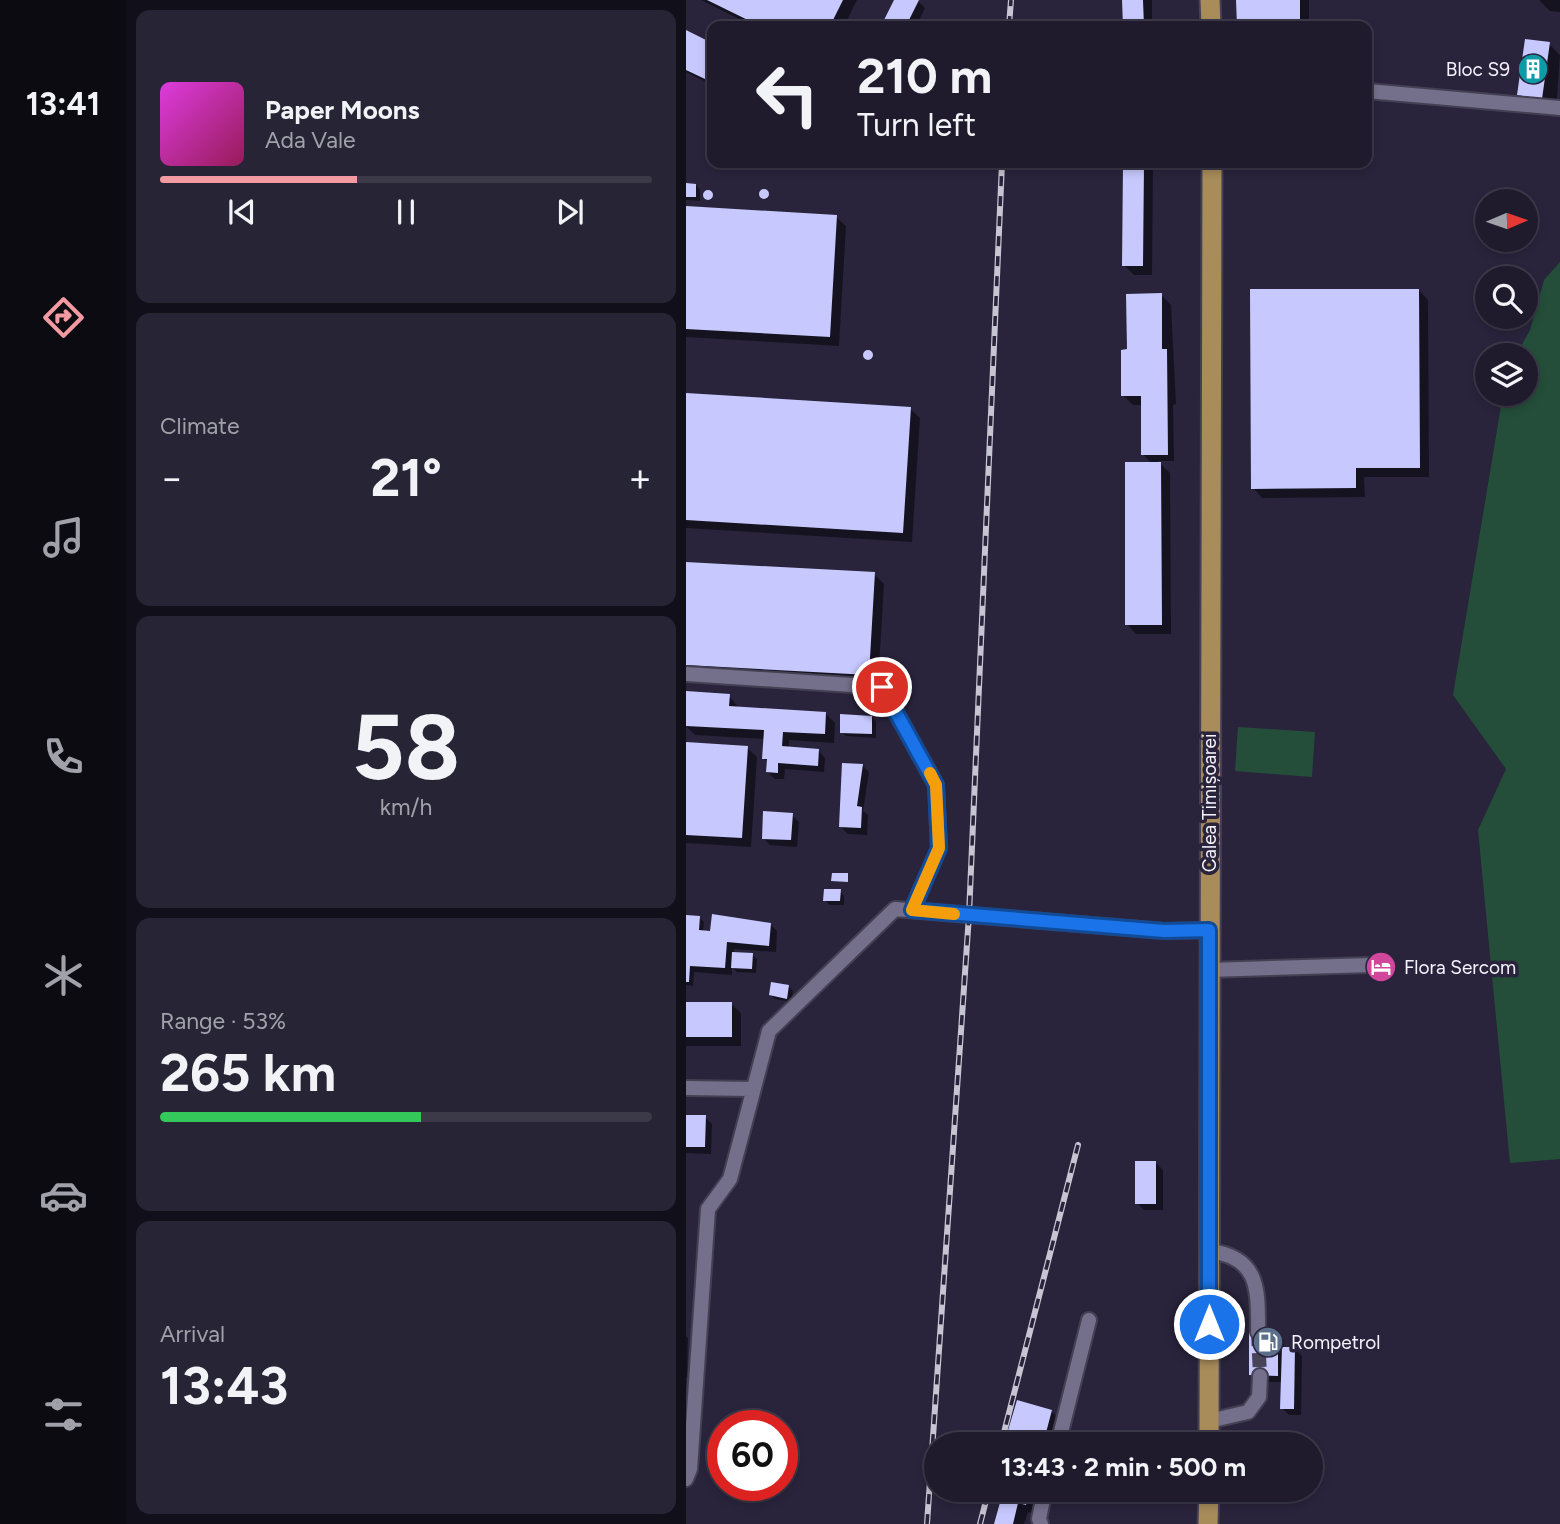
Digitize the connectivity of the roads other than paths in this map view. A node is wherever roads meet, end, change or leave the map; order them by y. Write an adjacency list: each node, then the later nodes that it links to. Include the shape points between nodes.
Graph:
1 (1210, 0): 2 (main road)
2 (1211, 21)
3 (1372, 92): 4 (street)
4 (1560, 108)
5 (1212, 168): 8 (main road, Calea Timișoarei)
6 (686, 674): 7 (street, via 882,687 936,785 939,848)
7 (912, 910): 8 (street, via 1164,931); 12 (street, via 895,909 769,1031)
8 (1209, 930): 10 (main road, Calea Timișoarei)
9 (1371, 965): 10 (street)
10 (1209, 970): 13 (main road, Calea Timișoarei)
11 (686, 1088): 12 (street)
12 (752, 1089): 20 (street, via 730,1179 708,1209 691,1469)
13 (1209, 1251): 15 (street, via 1224,1253 1248,1267 1258,1289); 17 (main road, Calea Timișoarei)
14 (1089, 1320): 18 (street)
15 (1258, 1332)
16 (1260, 1376): 17 (street, via 1259,1397 1248,1412)
17 (1209, 1422): 19 (main road, Calea Timișoarei)
18 (1061, 1432)
19 (1209, 1432)
20 (686, 1479)
21 (1042, 1502): 23 (street)
22 (1209, 1502): 24 (main road)
23 (1041, 1524)
24 (1209, 1524)

